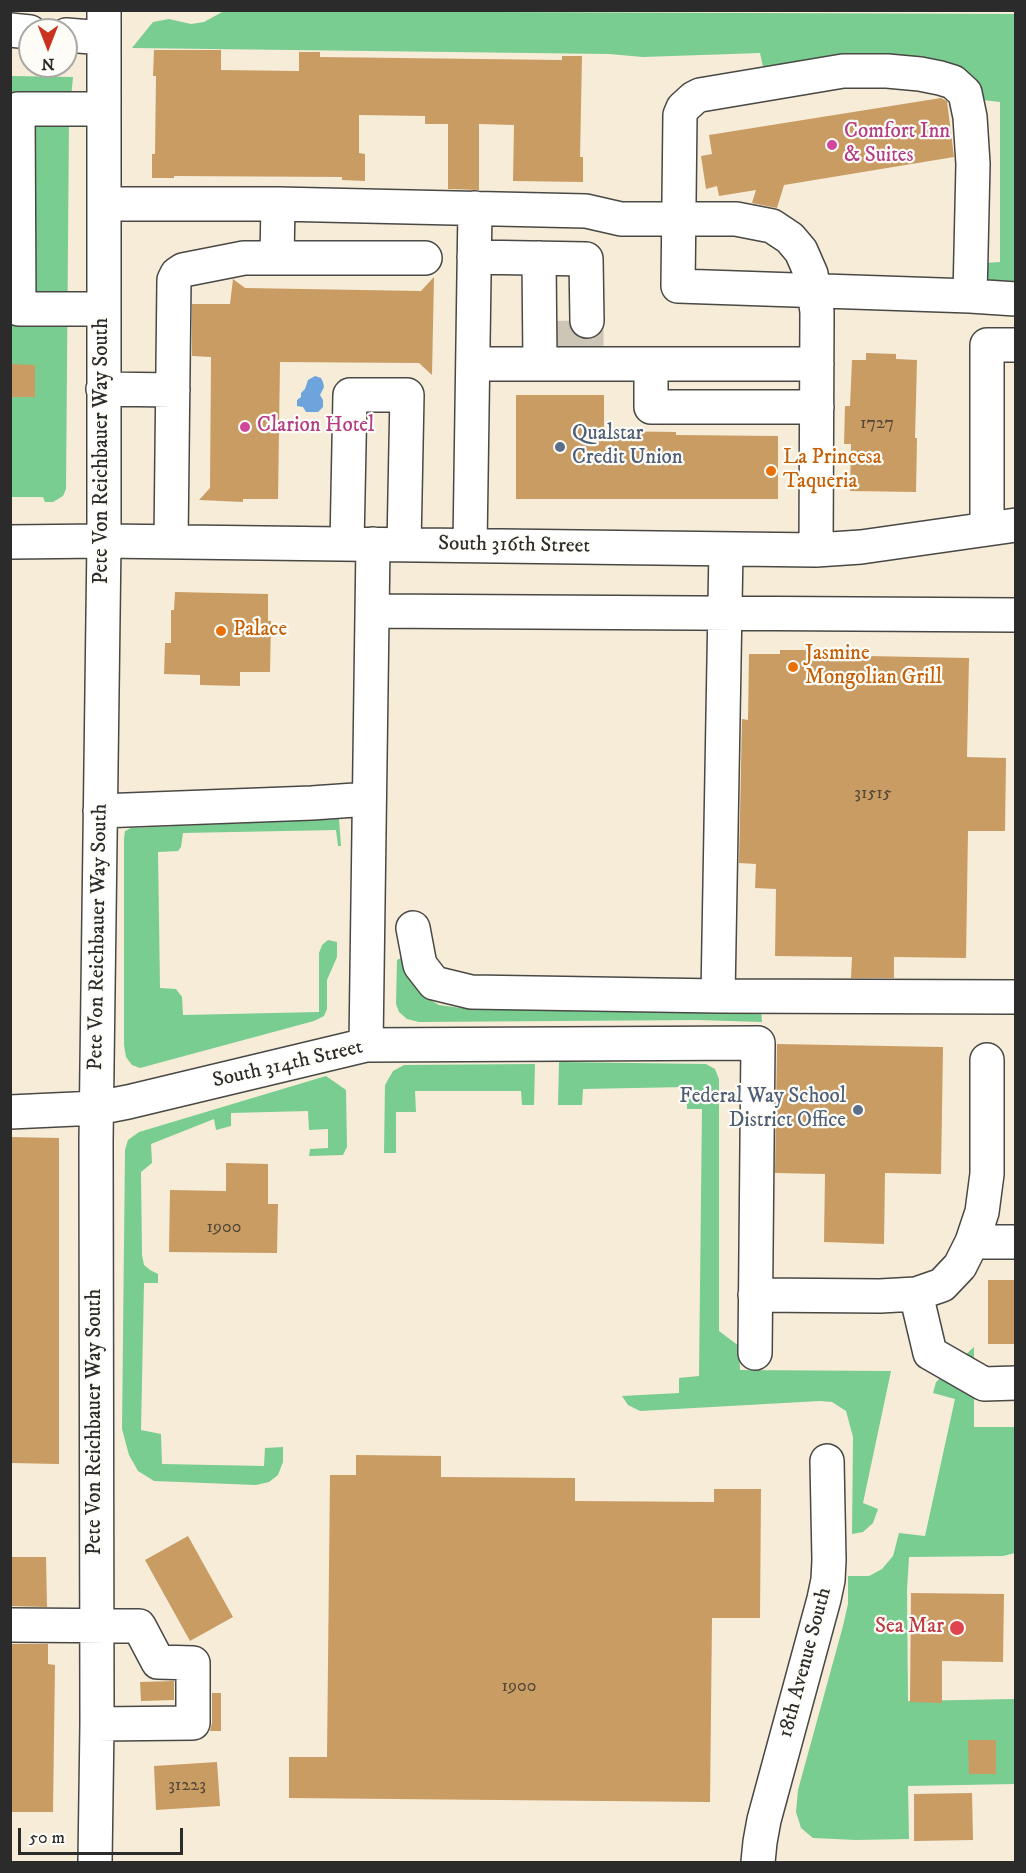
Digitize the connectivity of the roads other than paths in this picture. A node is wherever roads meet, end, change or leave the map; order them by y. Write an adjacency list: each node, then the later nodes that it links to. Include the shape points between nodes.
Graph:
1 (104, 24): 2 (street); 4 (street, Pete Von Reichbauer Way South)
2 (78, 32)
3 (14, 109): 4 (street); 16 (street, via 19,309)
4 (104, 109): 5 (street, Pete Von Reichbauer Way South)
5 (104, 204): 6 (street); 16 (street, Pete Von Reichbauer Way South)
6 (278, 204): 7 (street); 10 (street)
7 (475, 208): 8 (street, via 586,211 621,219); 9 (street)
8 (678, 219): 13 (street, via 736,219 772,226 801,251); 13 (street, via 678,286); 14 (street, via 680,115 694,98 843,71 887,71 940,78 953,82 965,93 970,117)
9 (474, 257): 12 (street); 19 (street)
10 (277, 258): 11 (street); 23 (street, via 244,258 177,274)
11 (426, 258)
12 (565, 259): 18 (street); 18 (street)
13 (814, 290): 14 (street); 21 (street, via 818,312)
14 (970, 296): 15 (street)
15 (1016, 299)
16 (104, 309): 22 (street, Pete Von Reichbauer Way South)
17 (1016, 345): 25 (street, via 987,345)
18 (570, 347): 19 (street); 20 (street)
19 (473, 364): 31 (street)
20 (651, 364): 21 (street); 24 (street, via 651,407)
21 (817, 364): 24 (street)
22 (103, 389): 23 (street); 27 (street, Pete Von Reichbauer Way South)
23 (172, 390): 29 (street)
24 (817, 407): 33 (street)
25 (1001, 483): 26 (street)
26 (1001, 526): 33 (street, South 316th Street)
27 (104, 541): 28 (street, South 316th Street); 29 (street, South 316th Street); 38 (street, Pete Von Reichbauer Way South)
28 (10, 542)
29 (171, 542): 30 (street, South 316th Street)
30 (375, 544): 31 (street, South 316th Street); 34 (street)
31 (470, 546): 32 (street, South 316th Street)
32 (726, 549): 33 (street, South 316th Street); 35 (street)
33 (816, 550)
34 (372, 611): 35 (street); 37 (street)
35 (725, 614): 36 (street); 40 (street)
36 (1016, 615)
37 (369, 799): 38 (street); 42 (street)
38 (100, 811): 45 (street, Pete Von Reichbauer Way South)
39 (412, 928): 40 (street, via 420,965 434,983 450,988 471,992)
40 (718, 996): 41 (street)
41 (1016, 997)
42 (366, 1045): 45 (street, South 314th Street); 50 (street, South 314th Street, via 758,1043)
43 (987, 1060): 44 (street)
44 (1001, 1105): 47 (street, via 982,1212)
45 (97, 1108): 46 (street, South 314th Street); 55 (street, Pete Von Reichbauer Way South)
46 (10, 1112)
47 (972, 1242): 48 (street); 49 (street, via 960,1266 942,1285)
48 (1016, 1242)
49 (916, 1294): 50 (street); 52 (street, via 930,1353 984,1384)
50 (755, 1295): 51 (street)
51 (755, 1353)
52 (1016, 1383)
53 (827, 1461): 58 (street, 18th Avenue South, via 828,1580 764,1820)
54 (10, 1625): 55 (street)
55 (97, 1625): 56 (street, Pete Von Reichbauer Way South); 56 (street, via 140,1626 158,1662 193,1663 193,1723)
56 (97, 1724): 57 (street, Pete Von Reichbauer Way South)
57 (95, 1863)
58 (758, 1863)

